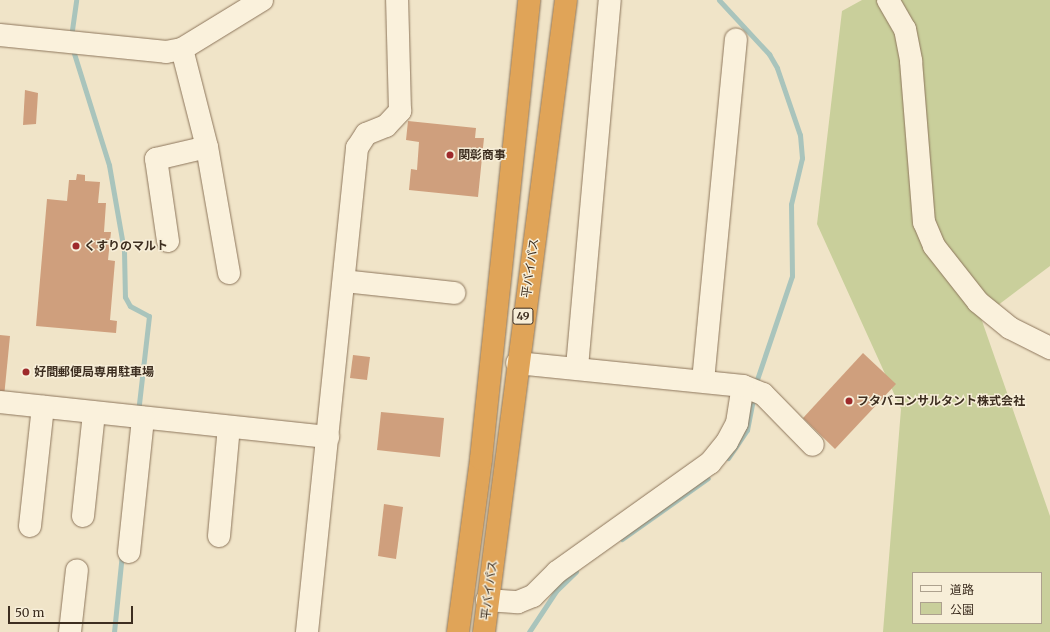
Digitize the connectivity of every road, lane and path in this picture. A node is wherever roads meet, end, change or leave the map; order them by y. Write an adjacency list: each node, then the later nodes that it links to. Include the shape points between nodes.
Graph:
1 (262, 0): 9 (street)
2 (397, 0): 13 (street, via 400,111 386,126 366,134 356,148)
3 (529, 0): 35 (highway, 平バイパス / 49, via 481,459)
4 (566, 0): 16 (highway, 平バイパス / 49)
5 (610, 0): 17 (street)
6 (888, 0): 15 (street, via 905,29 911,61 924,222 934,246 978,302 1010,328)
7 (0, 35): 9 (street, via 147,52)
8 (736, 40): 18 (street)
9 (182, 49): 10 (street)
10 (207, 146): 11 (street, via 156,159); 12 (street)
11 (168, 241)
12 (230, 273)
13 (344, 281): 14 (street); 25 (street)
14 (454, 293)
15 (1050, 348)
16 (516, 363): 17 (street); 32 (highway, 平バイパス / 49)
17 (577, 367): 18 (street)
18 (703, 381): 19 (street)
19 (751, 389): 26 (street); 32 (street, via 727,442 710,463 557,572 533,596 518,602)
20 (0, 402): 21 (street)
21 (43, 407): 22 (street); 28 (street)
22 (94, 413): 23 (street); 27 (street)
23 (139, 418): 24 (street); 30 (street)
24 (229, 427): 25 (street); 29 (street)
25 (328, 437): 34 (street)
26 (812, 445)
27 (82, 516)
28 (30, 526)
29 (220, 536)
30 (129, 552)
31 (77, 570): 33 (street)
32 (487, 600): 36 (highway, 平バイパス / 49)
33 (70, 632)
34 (307, 632)
35 (458, 632)
36 (484, 632)

